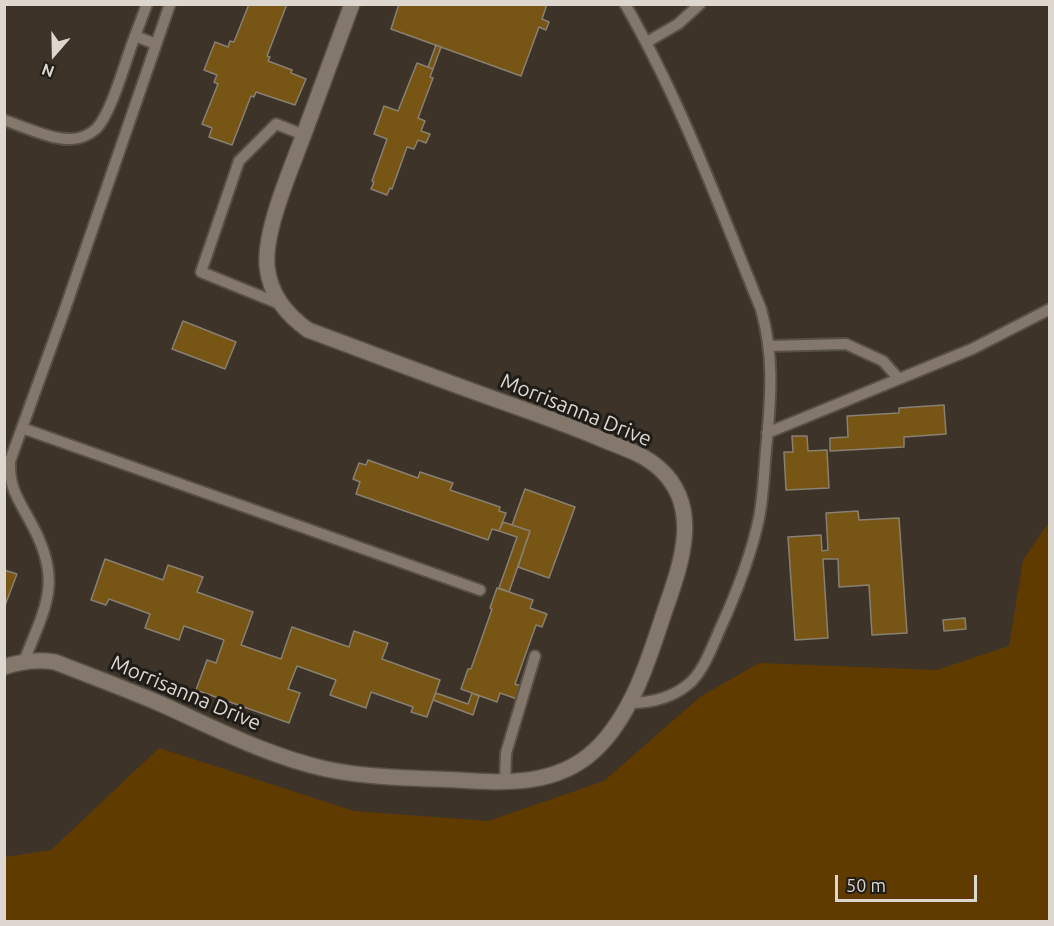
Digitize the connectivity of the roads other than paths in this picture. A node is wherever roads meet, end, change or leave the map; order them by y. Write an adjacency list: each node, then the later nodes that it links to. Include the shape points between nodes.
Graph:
1 (147, 4): 6 (lane)
2 (170, 4): 8 (lane)
3 (352, 4): 10 (street, Morrisanna Drive)
4 (625, 4): 7 (lane)
5 (700, 4): 7 (lane, via 678,24)
6 (135, 36): 8 (lane); 9 (lane, via 106,113 86,135 56,137)
7 (647, 42): 13 (lane, via 675,96 761,309)
8 (156, 44): 15 (lane)
9 (4, 120)
10 (304, 135): 11 (street, Morrisanna Drive, via 274,219 267,258 272,288); 11 (lane, via 276,124 239,161 201,272)
11 (280, 304): 21 (street, Morrisanna Drive, via 308,330 570,426 638,454 661,470 674,486 685,512 684,539 680,566)
12 (1050, 309): 14 (lane, via 972,349)
13 (769, 346): 14 (lane, via 846,344 883,361); 16 (lane, via 772,377)
14 (899, 378): 16 (lane)
15 (22, 428): 17 (lane); 19 (lane, via 10,461 9,477 45,555 50,585 47,604)
16 (767, 433): 21 (lane, via 754,538 729,609 703,666 681,690 646,703)
17 (480, 590)
18 (535, 656): 22 (lane, via 506,753)
19 (24, 661): 20 (street, Morrisanna Drive); 22 (street, Morrisanna Drive, via 55,662 285,758 325,769 366,775)
20 (4, 667)
21 (629, 703): 22 (street, Morrisanna Drive, via 612,731 574,766 552,776)
22 (505, 782)

